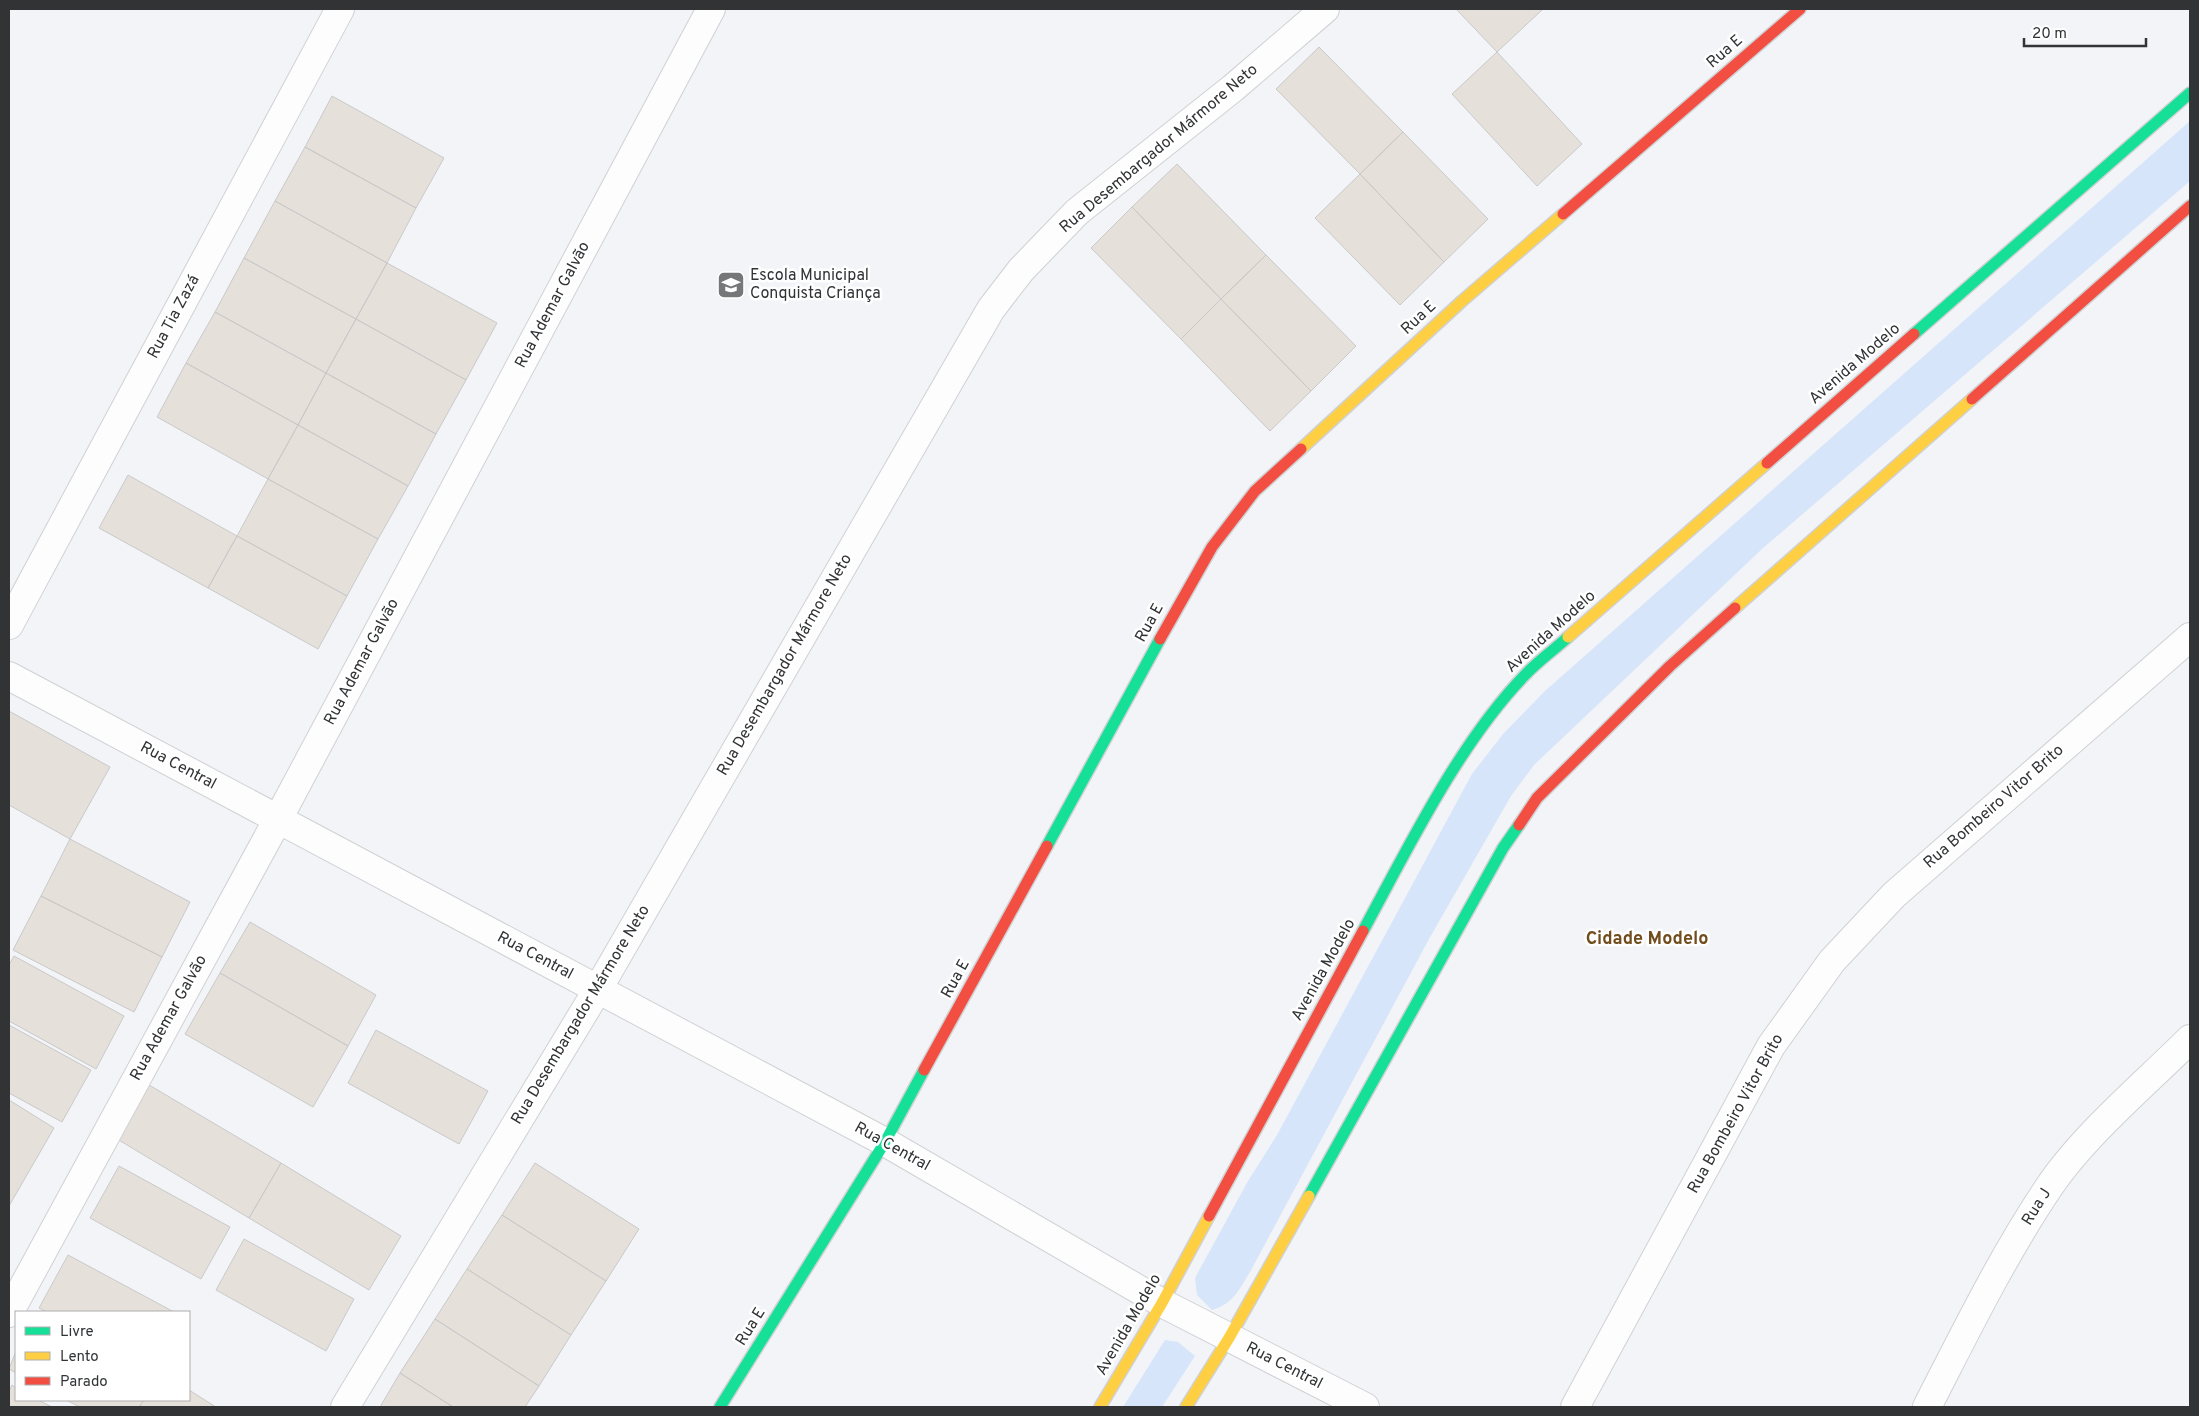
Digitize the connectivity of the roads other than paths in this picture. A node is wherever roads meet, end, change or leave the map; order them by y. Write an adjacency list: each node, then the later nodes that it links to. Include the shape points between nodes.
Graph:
1 (340, 9): 7 (street, Rua Tia Zazá)
2 (711, 9): 10 (street, Rua Ademar Galvão)
3 (1325, 9): 11 (street, Rua Desembargador Mármore Neto, via 1233,88 1077,212 1022,270 991,309)
4 (1800, 9): 13 (main road, Rua E, via 1462,301 1255,492 1212,547 1177,607)
5 (2190, 93): 14 (main road, Avenida Modelo, via 1524,675 1486,722 1412,841)
6 (2190, 206): 16 (main road, via 1670,666 1537,798 1503,848)
7 (9, 625)
8 (2190, 637): 22 (street, Rua Bombeiro Vitor Brito, via 1894,895 1832,960 1771,1046)
9 (9, 676): 10 (street, Rua Central)
10 (278, 819): 11 (street, Rua Central); 15 (street, Rua Ademar Galvão)
11 (598, 989): 13 (street, Rua Central); 17 (street, Rua Desembargador Mármore Neto)
12 (2190, 1039): 23 (street, Rua J, via 2090,1137 2049,1186 2006,1257)
13 (885, 1142): 14 (street, Rua Central); 18 (main road, Rua E)
14 (1162, 1303): 16 (street, Rua Central); 19 (main road, Avenida Modelo)
15 (9, 1313)
16 (1229, 1338): 20 (main road); 21 (street, Rua Central)
17 (345, 1407)
18 (720, 1407)
19 (1100, 1407)
20 (1186, 1407)
21 (1365, 1407)
22 (1575, 1407)
23 (1927, 1407)

